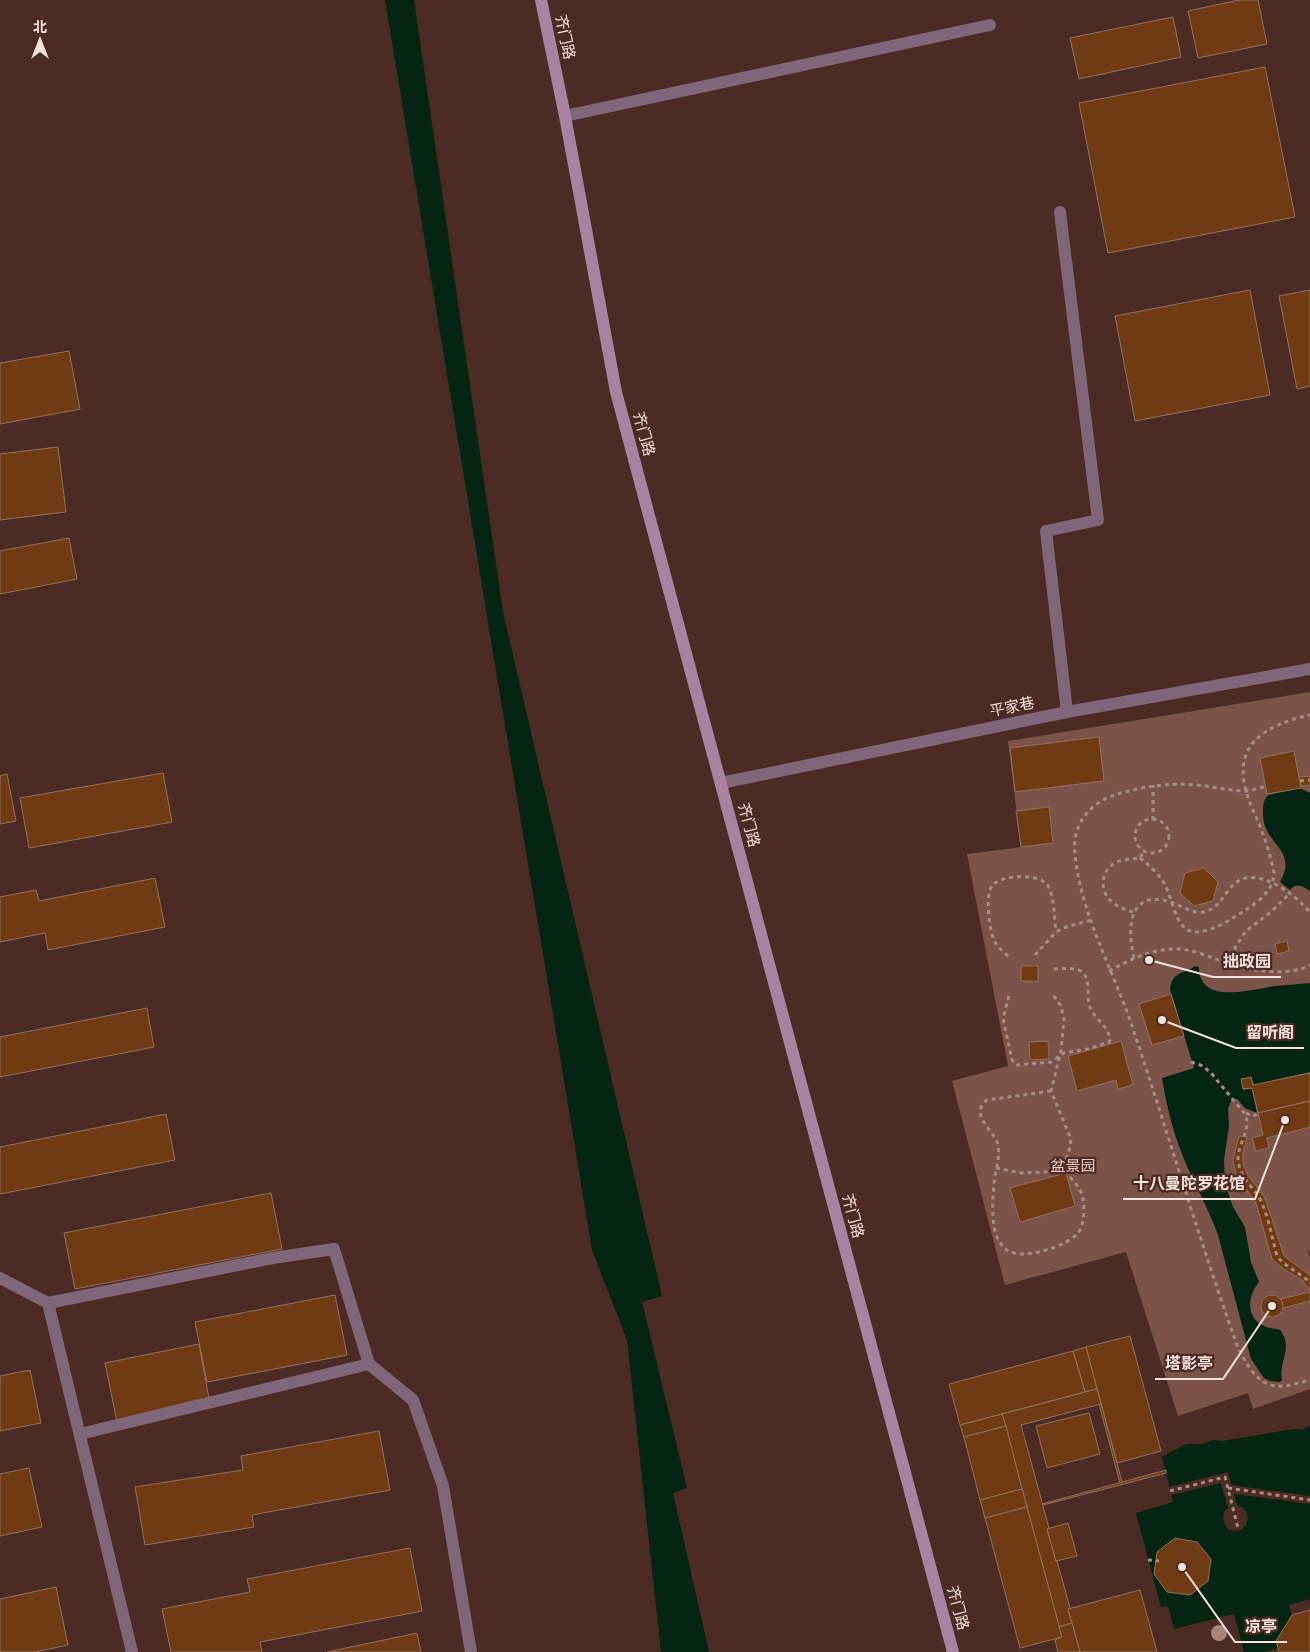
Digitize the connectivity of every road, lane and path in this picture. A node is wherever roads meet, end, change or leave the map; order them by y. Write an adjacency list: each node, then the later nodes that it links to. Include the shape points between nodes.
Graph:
1 (541, 0): 3 (main road, 齐门路)
2 (990, 25): 3 (street)
3 (565, 116): 10 (main road, 齐门路, via 616,392)
4 (1060, 212): 6 (street, via 1098,520 1046,531)
5 (1310, 669): 6 (street, 平家巷)
6 (1067, 712): 10 (street, 平家巷)
7 (1310, 715): 13 (path, via 1268,729 1254,740 1244,761)
8 (1310, 780): 9 (path)
9 (1300, 781)
10 (721, 783): 54 (main road, 齐门路)
11 (1154, 785): 13 (path, via 1197,785); 14 (path); 22 (path, via 1101,801 1092,807 1079,825 1074,843 1075,855)
12 (1264, 787): 13 (path)
13 (1246, 791): 17 (path, via 1269,852 1274,874)
14 (1153, 820): 15 (path, via 1141,824 1135,835); 15 (path, via 1159,821 1168,831 1167,844 1157,853)
15 (1144, 852): 16 (path)
16 (1140, 858): 19 (path, via 1164,883); 20 (path, via 1115,863 1104,878 1104,890 1109,900)
17 (1272, 883): 18 (path); 19 (path, via 1258,878 1242,879 1207,911 1194,912); 19 (path, via 1266,894 1247,909 1216,928 1204,931 1190,931 1182,926)
18 (1290, 893): 21 (path); 27 (path, via 1246,931)
19 (1173, 903): 20 (path, via 1149,901)
20 (1133, 912): 26 (path, via 1131,941)
21 (1310, 912)
22 (1091, 920): 23 (path); 30 (path)
23 (1056, 932): 24 (path); 25 (path, via 1050,893 1044,882 1029,878 998,880 989,890 992,937)
24 (1035, 955)
25 (1008, 956)
26 (1134, 958): 27 (path, via 1176,949 1189,950); 30 (path)
27 (1228, 964): 28 (path, via 1277,971)
28 (1310, 965)
29 (1052, 969): 33 (path, via 1083,973 1090,1008 1110,1037 1109,1042 1097,1047)
30 (1109, 971): 44 (path, via 1132,1027 1241,1354 1252,1372 1268,1384 1283,1386)
31 (1053, 995): 33 (path, via 1061,1006 1064,1019)
32 (1009, 996): 33 (path, via 1003,1018 1013,1063 1051,1062)
33 (1060, 1055): 35 (path)
34 (1191, 1062): 36 (path, via 1211,1073)
35 (1050, 1091): 38 (path, via 987,1100 981,1105 981,1118 997,1144); 39 (path, via 1071,1139)
36 (1244, 1111): 37 (path); 37 (path, via 1253,1116 1257,1114)
37 (1248, 1124): 41 (path, via 1239,1150 1241,1173 1262,1204 1277,1256)
38 (996, 1168): 39 (path, via 1021,1173); 39 (path, via 994,1230 1003,1248 1017,1254 1050,1249 1072,1238 1080,1229 1083,1198)
39 (1066, 1171)
40 (0, 1278): 42 (street)
41 (1310, 1283)
42 (48, 1303): 43 (street, via 334,1249); 45 (street)
43 (368, 1364): 45 (street); 53 (street, via 413,1400 443,1486)
44 (1310, 1380)
45 (80, 1434): 52 (street)
46 (1228, 1488): 47 (path, via 1224,1478); 48 (path); 49 (path)
47 (1170, 1491)
48 (1310, 1500)
49 (1238, 1528)
50 (1148, 1560): 51 (path)
51 (1159, 1561)
52 (132, 1652)
53 (471, 1652)
54 (953, 1652)

